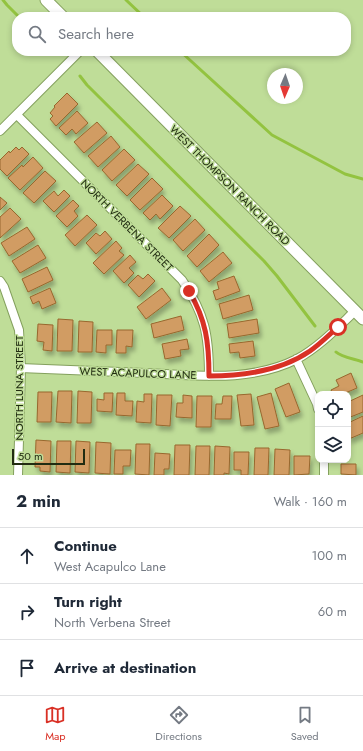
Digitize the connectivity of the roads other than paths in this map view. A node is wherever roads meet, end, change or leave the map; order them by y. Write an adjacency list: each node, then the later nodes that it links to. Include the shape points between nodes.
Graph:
1 (46, 0): 2 (main road)
2 (58, 12)
3 (75, 56): 5 (street)
4 (102, 56): 8 (main road, WEST THOMPSON RANCH ROAD)
5 (17, 115): 6 (street); 11 (street, NORTH VERBENA STREET, via 182,280 195,301 205,327 209,347)
6 (0, 131)
7 (0, 281): 10 (street, NORTH LUNA STREET, via 19,330)
8 (359, 315): 9 (street, WEST ACAPULCO LANE)
9 (296, 360): 11 (street, WEST ACAPULCO LANE, via 272,369 247,374); 12 (street)
10 (21, 368): 11 (street, WEST ACAPULCO LANE); 14 (street, NORTH LUNA STREET)
11 (209, 376)
12 (315, 400)
13 (324, 463): 15 (street)
14 (18, 475)
15 (324, 475)

